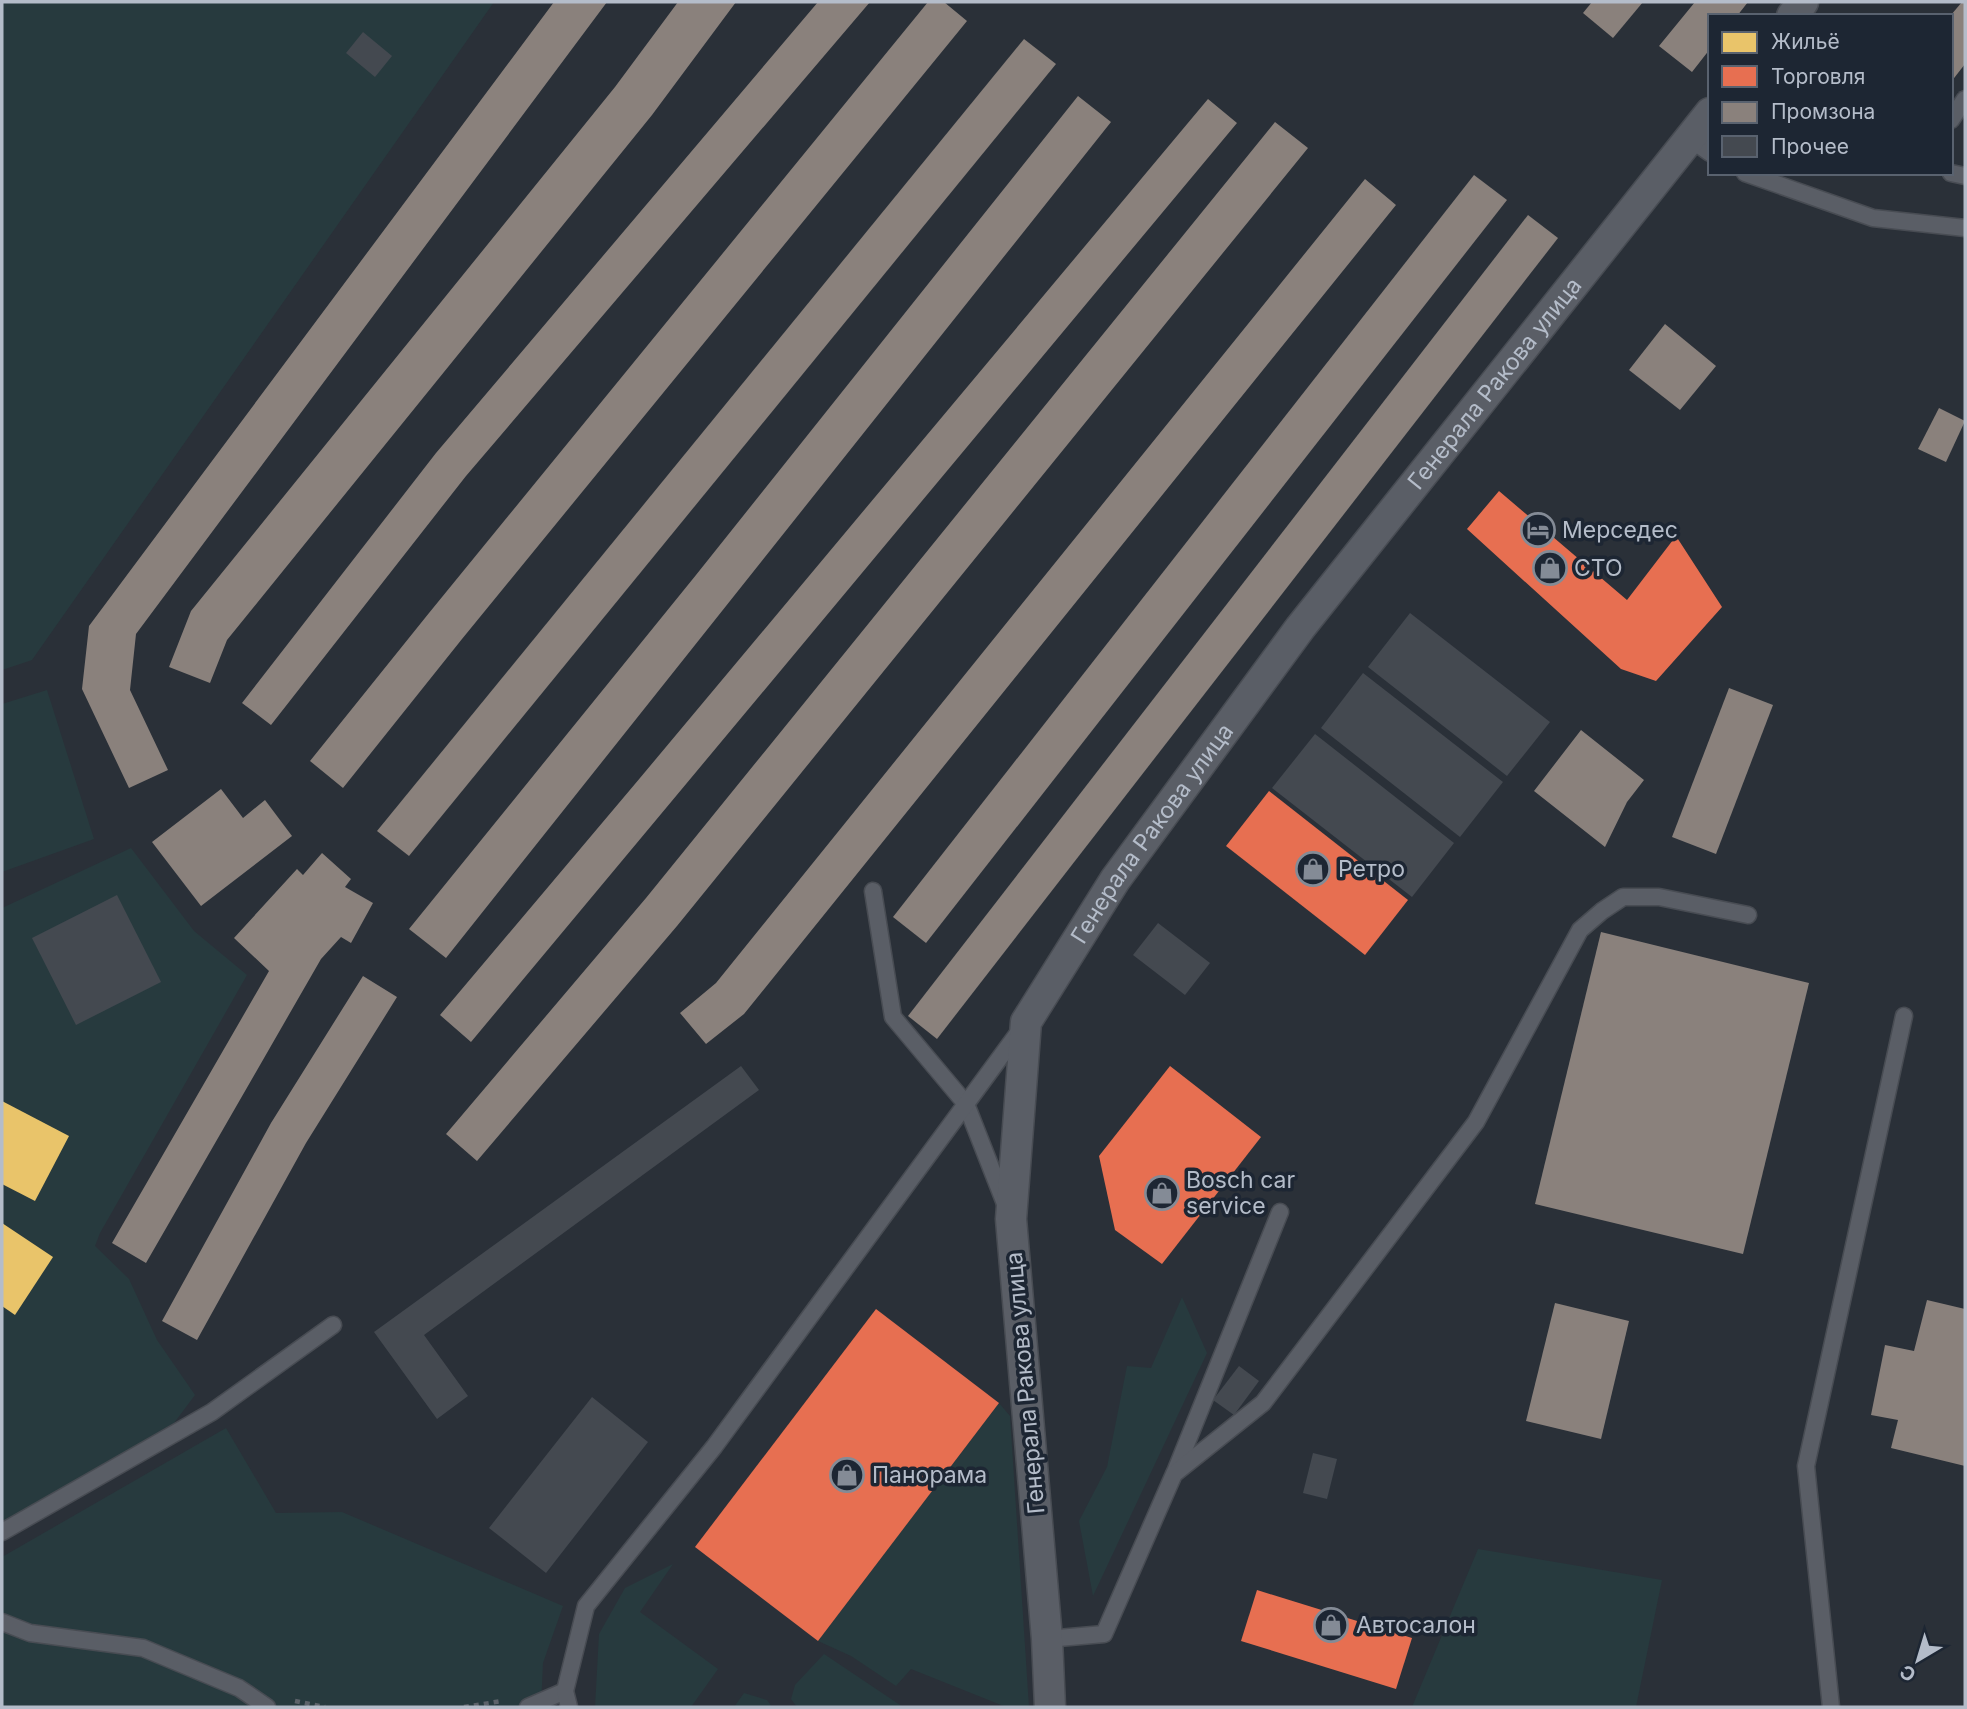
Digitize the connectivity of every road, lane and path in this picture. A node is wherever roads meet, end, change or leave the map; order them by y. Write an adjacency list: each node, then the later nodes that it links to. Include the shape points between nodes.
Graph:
1 (1965, 99): 2 (lane)
2 (1953, 115)
3 (1708, 119): 4 (street, Генерала Ракова улица)
4 (1699, 145): 10 (street, Генерала Ракова улица, via 1300,628 1115,880)
5 (1751, 175): 6 (lane, via 1873,218)
6 (1965, 228)
7 (873, 891): 11 (lane, via 893,1017)
8 (1748, 915): 15 (lane, via 1659,897 1623,897 1580,930 1476,1122 1263,1402)
9 (1904, 1016): 23 (lane, via 1806,1466)
10 (1026, 1022): 11 (lane); 13 (street, Генерала Ракова улица)
11 (966, 1104): 13 (lane); 19 (lane, via 714,1447 586,1606)
12 (1280, 1212): 15 (lane)
13 (1011, 1219): 18 (street, Генерала Ракова улица)
14 (333, 1325): 16 (lane, via 212,1412)
15 (1174, 1475): 18 (lane, via 1104,1634)
16 (2, 1532)
17 (2, 1622): 20 (lane, via 30,1633 143,1648 239,1688)
18 (1047, 1639): 22 (street, Генерала Ракова улица)
19 (567, 1699): 21 (lane)
20 (267, 1707)
21 (528, 1707)
22 (1050, 1707)
23 (1831, 1707)

